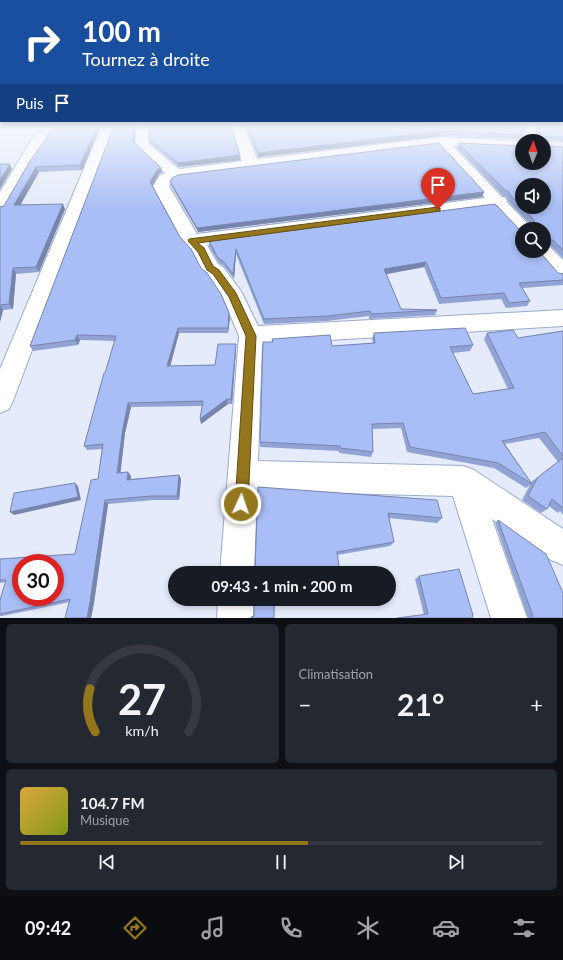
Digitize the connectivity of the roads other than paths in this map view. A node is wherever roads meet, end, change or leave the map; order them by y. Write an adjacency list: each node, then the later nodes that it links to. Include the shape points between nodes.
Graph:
1 (32, 151): 10 (street)
2 (99, 151): 17 (street)
3 (149, 151): 8 (street)
4 (246, 151): 7 (street)
5 (360, 151): 7 (street)
6 (451, 151): 9 (street)
7 (251, 164): 8 (street)
8 (176, 174): 12 (street, via 166,178 161,186)
9 (499, 201): 11 (street); 12 (street)
10 (0, 206)
11 (517, 222)
12 (191, 241): 16 (street, via 201,250 210,268 216,272 233,296)
13 (550, 258): 14 (street)
14 (563, 272)
15 (563, 318): 16 (street)
16 (251, 336): 18 (street)
17 (0, 401)
18 (243, 476): 19 (street); 21 (street)
19 (463, 481): 20 (street); 24 (street)
20 (563, 548)
21 (237, 566)
22 (236, 606): 23 (street)
23 (235, 618)
24 (509, 618)

